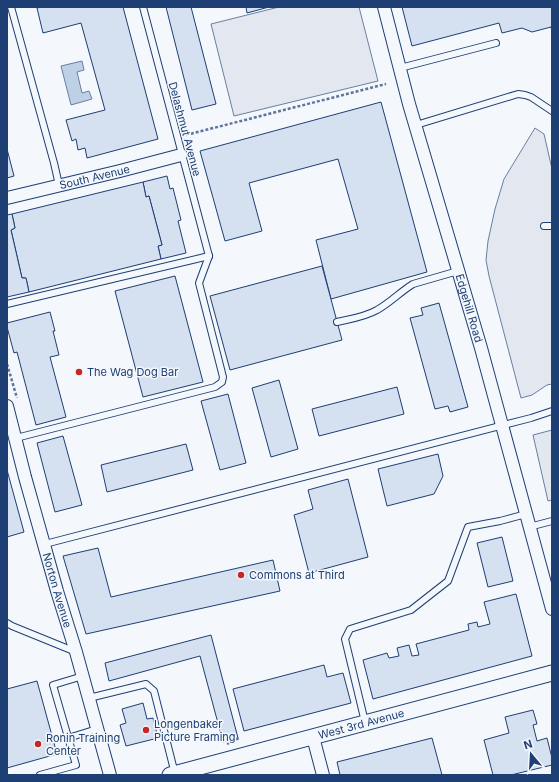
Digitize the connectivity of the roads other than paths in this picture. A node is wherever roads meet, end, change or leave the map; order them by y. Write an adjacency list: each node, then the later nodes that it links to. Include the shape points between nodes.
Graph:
1 (12, 7): 9 (lane)
2 (143, 7): 8 (lane, Delashmut Avenue)
3 (384, 7): 5 (street, Edgehill Road)
4 (496, 43): 5 (lane)
5 (400, 68): 7 (street, Edgehill Road)
6 (552, 111): 7 (lane, via 525,94 518,94)
7 (416, 125): 14 (street, Edgehill Road)
8 (181, 155): 9 (street, South Avenue); 13 (lane, Delashmut Avenue)
9 (59, 185): 10 (street, South Avenue)
10 (7, 198)
11 (544, 226): 12 (lane)
12 (552, 226)
13 (209, 256): 15 (lane); 20 (lane, via 199,283 223,377 222,382 215,387)
14 (458, 271): 16 (lane, via 413,284 376,311); 19 (street, Edgehill Road)
15 (7, 304)
16 (337, 322)
17 (7, 406): 20 (street, Norton Avenue)
18 (552, 411): 19 (lane)
19 (502, 426): 21 (street, Edgehill Road); 24 (lane)
20 (16, 438): 24 (street, Norton Avenue)
21 (526, 514): 23 (street, Edgehill Road); 31 (lane, via 468,527 448,581 410,610 350,628 345,639)
22 (552, 521): 23 (lane)
23 (529, 527): 25 (street, Edgehill Road)
24 (44, 544): 27 (street, Norton Avenue)
25 (552, 609)
26 (7, 623): 27 (lane)
27 (76, 652): 29 (street, Norton Avenue)
28 (552, 673): 31 (street, West 3rd Avenue)
29 (83, 676): 30 (street, Norton Avenue); 33 (lane, via 53,685)
30 (89, 698): 32 (street, Norton Avenue); 35 (lane, via 146,684 154,691)
31 (365, 723): 34 (street, West 3rd Avenue)
32 (97, 729): 33 (lane); 37 (street, Norton Avenue)
33 (68, 738): 36 (lane, via 76,765)
34 (313, 738): 35 (street, West 3rd Avenue); 38 (street)
35 (172, 774)
36 (40, 775)
37 (110, 775)
38 (323, 775)

